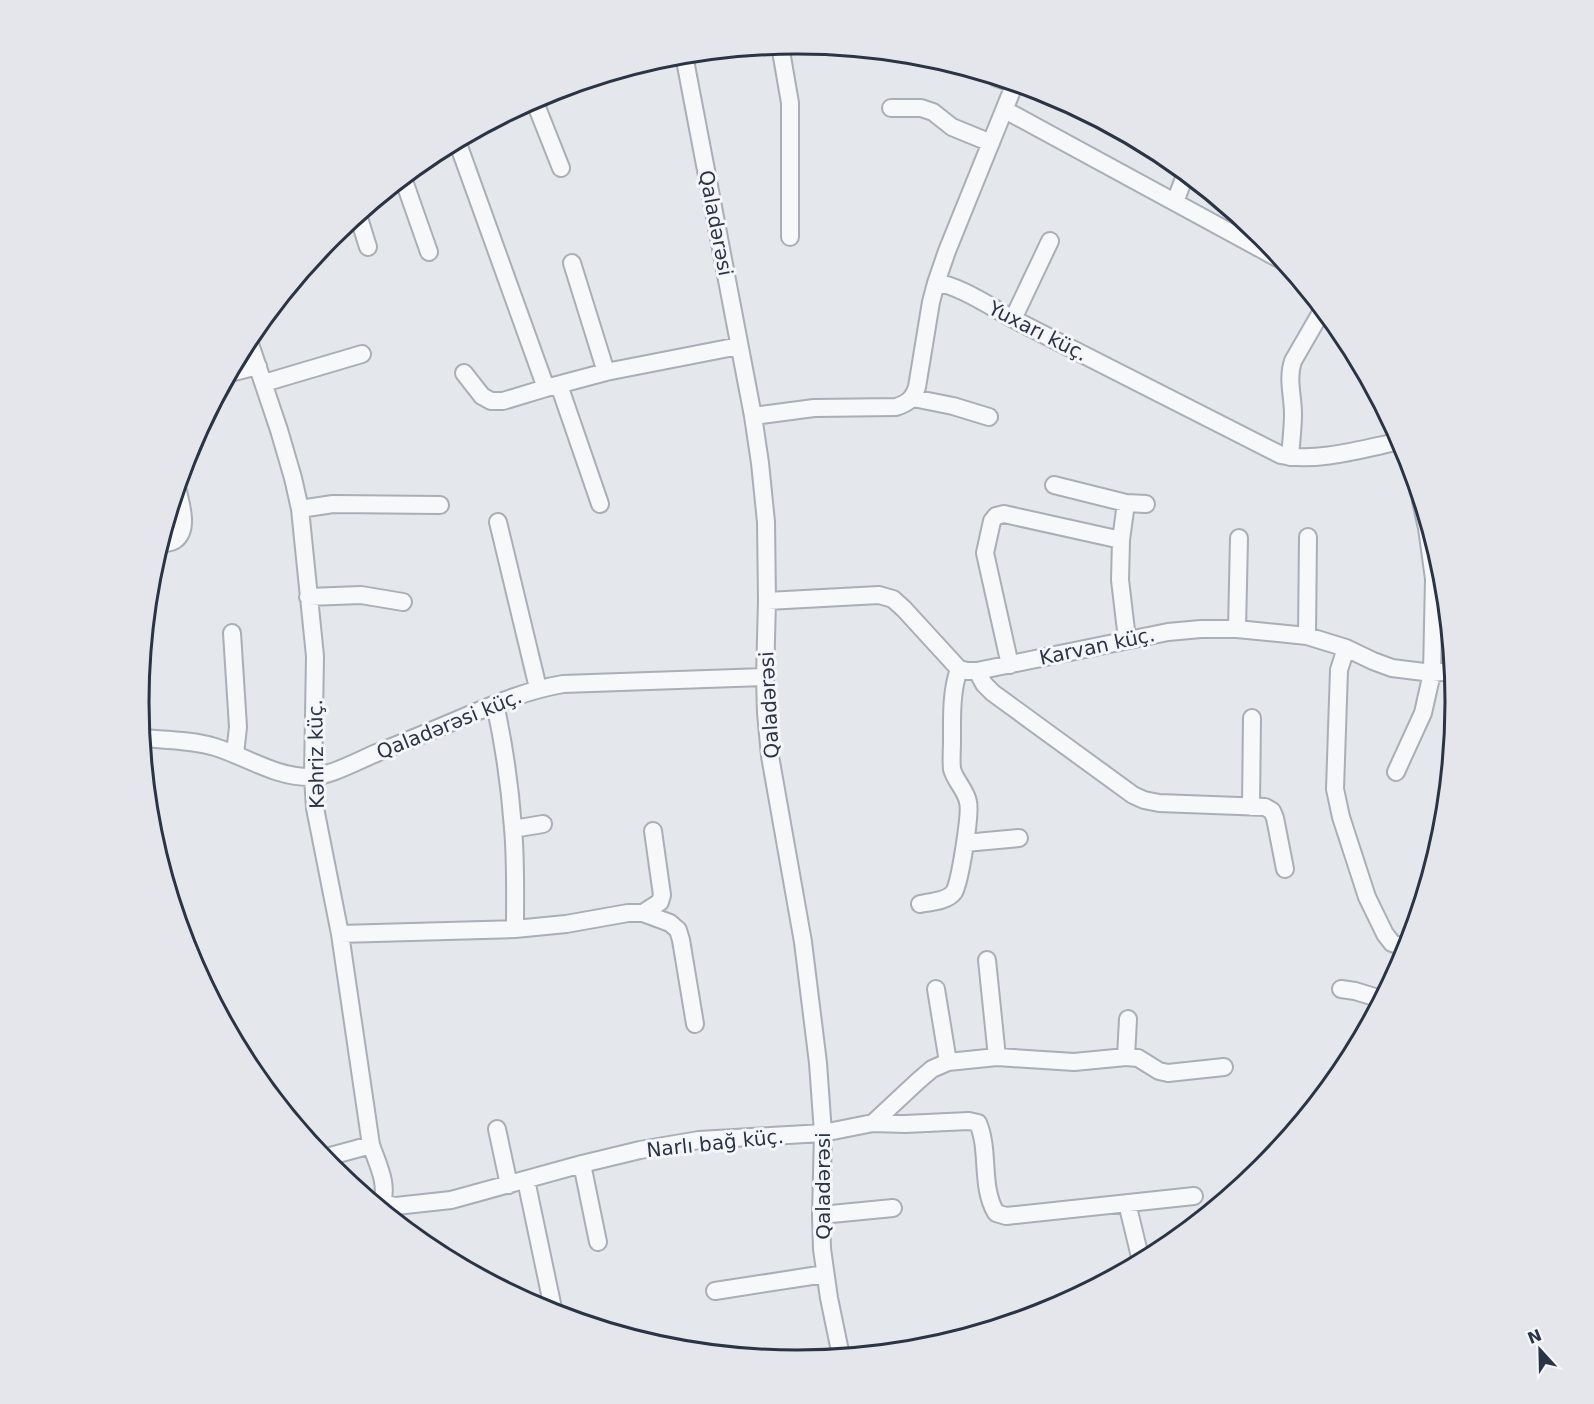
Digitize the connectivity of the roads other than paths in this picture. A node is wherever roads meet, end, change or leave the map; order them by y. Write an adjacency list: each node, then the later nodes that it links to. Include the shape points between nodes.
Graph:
1 (782, 54): 14 (street, via 790,103)
2 (686, 64): 23 (street, Qaladərəsi)
3 (1012, 91): 6 (street)
4 (538, 108): 9 (street)
5 (891, 108): 7 (street, via 933,111 952,127)
6 (1005, 110): 7 (street); 12 (street)
7 (991, 143): 20 (street)
8 (460, 149): 31 (street)
9 (561, 168)
10 (1183, 182): 12 (street)
11 (406, 186): 18 (street)
12 (1175, 202): 17 (street)
13 (361, 224): 16 (street)
14 (790, 237)
15 (1050, 241): 22 (street)
16 (368, 247)
17 (1258, 247)
18 (429, 252)
19 (572, 263): 28 (street)
20 (936, 283): 22 (street, Yuxarı küç., via 956,288); 32 (street)
21 (1318, 318): 36 (street, via 1291,369)
22 (1013, 319): 36 (street, Yuxarı küç.)
23 (739, 346): 28 (street); 33 (street, Qaladərəsi)
24 (253, 351): 26 (street, Kəhriz küç.)
25 (362, 354): 30 (street)
26 (258, 366): 27 (street); 30 (street, Kəhriz küç.)
27 (240, 371)
28 (606, 372): 31 (street)
29 (464, 373): 31 (street, via 482,396 491,401)
30 (264, 383): 43 (street, Kəhriz küç.)
31 (552, 386): 40 (street)
32 (913, 398): 33 (street, via 896,407 814,408); 34 (street)
33 (753, 416): 51 (street, Qaladərəsi, via 766,522)
34 (989, 417)
35 (1391, 443): 36 (street, Yuxarı küç.)
36 (1290, 457)
37 (1054, 485): 38 (street)
38 (1126, 503): 41 (street); 47 (street)
39 (180, 504): 48 (street, via 181,534)
40 (600, 504)
41 (1146, 504)
42 (440, 505): 43 (street, via 333,504)
43 (300, 509): 50 (street, Kəhriz küç.)
44 (498, 522): 64 (street)
45 (1308, 537): 55 (street)
46 (1239, 538): 53 (street)
47 (1121, 540): 56 (street, via 1119,579); 58 (street, via 1004,514 996,516 985,553)
48 (169, 543)
49 (1434, 582): 62 (street)
50 (308, 597): 52 (street, via 362,595); 70 (street, Kəhriz küç., via 315,656)
51 (767, 601): 59 (street, via 879,596 893,599); 63 (street, Qaladərəsi)
52 (404, 602)
53 (1237, 629): 55 (street, Karvan küç.); 56 (street, Karvan küç., via 1168,632)
54 (232, 633): 68 (street, via 238,727)
55 (1307, 636): 57 (street, Karvan küç.)
56 (1127, 639): 58 (street, Karvan küç.)
57 (1346, 648): 62 (street, Karvan küç., via 1392,668); 82 (street, via 1339,670 1335,789 1367,897 1385,934)
58 (1010, 665): 60 (street, Karvan küç.)
59 (959, 669): 60 (street, Karvan küç.); 76 (street, via 952,703 952,767 968,800)
60 (976, 671): 71 (street, via 993,693 1132,795 1159,803)
61 (1444, 672): 62 (street, Karvan küç.)
62 (1432, 673): 69 (street, via 1423,713)
63 (765, 677): 64 (street, Qaladərəsi küç.); 95 (street, Qaladərəsi, via 770,756 803,942)
64 (538, 688): 65 (street, Qaladərəsi küç.)
65 (495, 704): 70 (street, Qaladərəsi küç.); 73 (street, via 509,780)
66 (1252, 718): 71 (street)
67 (150, 739): 68 (street, Qaladərəsi küç., via 212,746)
68 (235, 754): 70 (street, Qaladərəsi küç., via 277,772)
69 (1396, 772)
70 (313, 777): 81 (street, Kəhriz küç., via 318,826)
71 (1251, 807): 77 (street, via 1272,811)
72 (543, 824): 73 (street)
73 (513, 829): 80 (street)
74 (653, 831): 79 (street, via 662,894 660,902)
75 (1019, 838): 76 (street)
76 (965, 843): 78 (street, via 954,892 947,898)
77 (1285, 869)
78 (920, 904)
79 (643, 913): 80 (street); 88 (street, via 678,930)
80 (515, 929): 81 (street)
81 (340, 934): 96 (street, Kəhriz küç.)
82 (1398, 945)
83 (987, 960): 89 (street)
84 (936, 989): 91 (street)
85 (1341, 989): 86 (street)
86 (1374, 997)
87 (1128, 1019): 90 (street)
88 (695, 1024)
89 (997, 1057): 90 (street, via 1074,1062); 91 (street)
90 (1126, 1057): 92 (street, via 1138,1058 1168,1073)
91 (948, 1062): 93 (street, via 932,1069)
92 (1224, 1067)
93 (873, 1123): 95 (street, Narlı bağ küç.); 103 (street, Narlı bağ küç., via 978,1123 983,1134 989,1202 996,1213 1006,1216)
94 (497, 1129): 100 (street)
95 (823, 1133): 98 (street, Narlı bağ küç., via 699,1140); 106 (street, Qaladərəsi)
96 (371, 1145): 97 (street); 102 (street, Kəhriz küç., via 385,1189)
97 (334, 1155)
98 (582, 1164): 99 (street, Narlı bağ küç.); 107 (street)
99 (526, 1180): 100 (street, Narlı bağ küç.); 111 (street)
100 (509, 1185): 104 (street, Narlı bağ küç., via 451,1200)
101 (1194, 1196): 103 (street, Narlı bağ küç.)
102 (382, 1199)
103 (1127, 1203): 108 (street)
104 (390, 1206)
105 (893, 1208): 106 (street)
106 (821, 1215): 109 (street, Qaladərəsi)
107 (598, 1242)
108 (1139, 1252)
109 (825, 1274): 110 (street); 112 (street, Qaladərəsi)
110 (715, 1291)
111 (552, 1302)
112 (840, 1349)

